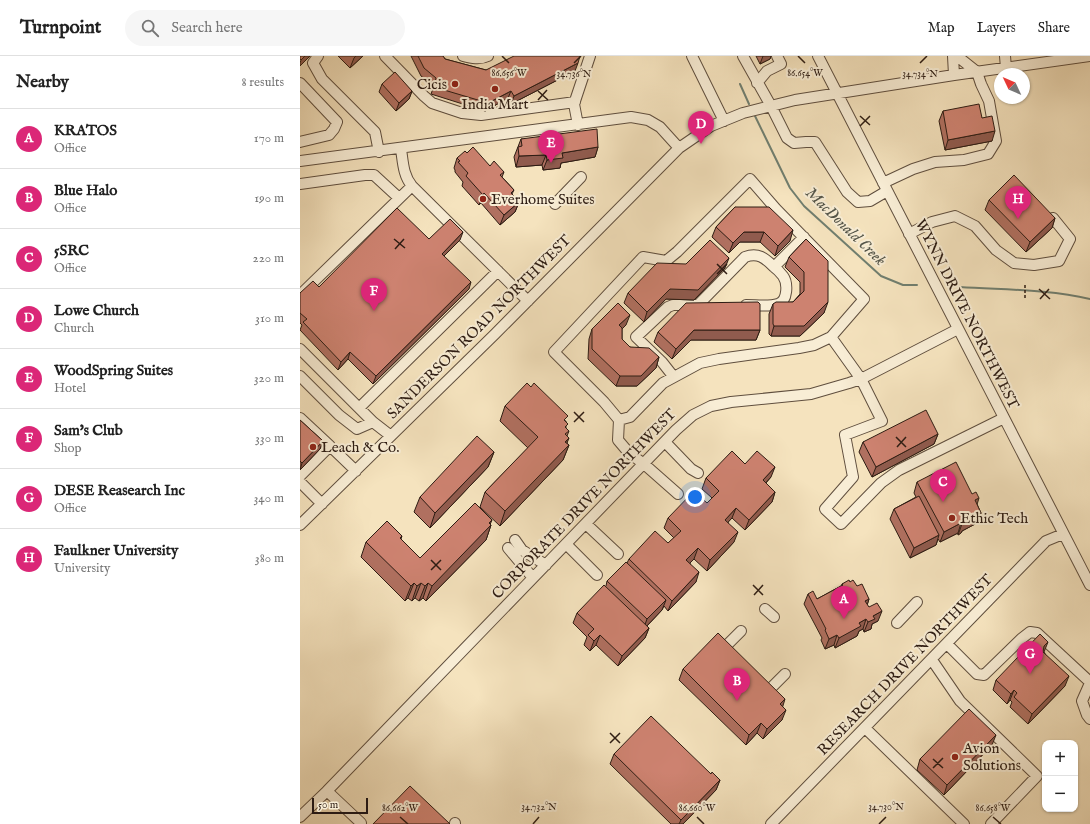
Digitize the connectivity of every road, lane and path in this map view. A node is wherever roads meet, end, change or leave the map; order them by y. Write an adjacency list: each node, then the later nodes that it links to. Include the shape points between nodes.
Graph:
1 (318, 56): 28 (street, via 314,63 322,79 375,132)
2 (385, 56): 21 (street, via 432,103 462,113 481,115)
3 (463, 56): 4 (street, via 472,59)
4 (488, 56)
5 (590, 56): 21 (street)
6 (692, 56): 23 (street)
7 (743, 56): 19 (street)
8 (777, 56): 19 (street, via 781,64 767,71)
9 (818, 56): 20 (street, WYNN DRIVE NORTHWEST)
10 (953, 56): 17 (street)
11 (957, 56): 16 (street)
12 (1005, 56): 14 (street)
13 (1089, 56): 14 (street, SANDERSON ROAD NORTHWEST)
14 (1006, 68)
15 (994, 70): 16 (street, SANDERSON ROAD NORTHWEST)
16 (977, 72): 17 (street, SANDERSON ROAD NORTHWEST); 33 (street, via 989,101 996,141 988,154 964,160 935,162 913,169)
17 (954, 75): 20 (street, SANDERSON ROAD NORTHWEST)
18 (300, 83): 25 (street, via 337,122 329,135)
19 (757, 83): 22 (street)
20 (838, 94): 22 (street, SANDERSON ROAD NORTHWEST); 33 (street, WYNN DRIVE NORTHWEST)
21 (574, 102): 24 (street)
22 (771, 106): 23 (street, SANDERSON ROAD NORTHWEST); 33 (street, via 787,138 794,143 815,142 847,192 858,202 870,202)
23 (724, 121): 26 (street, SANDERSON ROAD NORTHWEST, via 711,126)
24 (578, 125): 26 (street, via 631,117 648,120 660,128); 27 (street)
25 (300, 142)
26 (678, 148): 44 (street, SANDERSON ROAD NORTHWEST)
27 (401, 149): 28 (street); 32 (street, via 404,170)
28 (379, 152): 29 (street)
29 (300, 162)
30 (581, 177): 35 (street)
31 (300, 184): 34 (street, via 374,175)
32 (412, 186): 34 (street); 40 (street)
33 (885, 187): 37 (street, WYNN DRIVE NORTHWEST)
34 (399, 198): 42 (street)
35 (555, 204)
36 (1053, 218): 37 (street, via 1070,239 1059,261 1034,265 1014,263 996,250 975,226 956,216 932,222)
37 (908, 234): 48 (street, WYNN DRIVE NORTHWEST)
38 (804, 237): 39 (street); 49 (street, via 864,299); 57 (street, via 750,179 666,261 643,257 554,352)
39 (774, 266): 45 (street, via 760,255 745,257); 47 (street, via 784,277 784,301 774,305)
40 (498, 271): 44 (street); 54 (street)
41 (1025, 285): 43 (path)
42 (300, 295)
43 (1025, 298)
44 (528, 301): 59 (street, SANDERSON ROAD NORTHWEST)
45 (698, 305): 46 (street); 52 (street, via 673,305 636,337)
46 (713, 305)
47 (736, 305)
48 (958, 329): 53 (street, CORPORATE DRIVE NORTHWEST); 56 (street, WYNN DRIVE NORTHWEST)
49 (831, 337): 52 (street, via 814,345 799,348 700,363); 53 (street)
50 (300, 349): 54 (street)
51 (300, 376): 58 (street, via 339,416 357,428)
52 (673, 376): 57 (street, via 630,416)
53 (861, 379): 56 (street, via 882,421 845,435 853,477 825,509 841,524 881,483 899,470); 60 (street, CORPORATE DRIVE NORTHWEST, via 811,394 711,406 693,416)
54 (359, 408): 58 (street)
55 (300, 418): 61 (street)
56 (1004, 418): 71 (street, WYNN DRIVE NORTHWEST)
57 (619, 420): 62 (street, via 618,440 629,454)
58 (373, 422): 59 (street)
59 (391, 436): 63 (street, SANDERSON ROAD NORTHWEST)
60 (665, 442): 62 (street, CORPORATE DRIVE NORTHWEST); 64 (street)
61 (330, 446): 63 (street); 65 (street)
62 (644, 464): 67 (street); 70 (street, CORPORATE DRIVE NORTHWEST)
63 (356, 471): 68 (street, SANDERSON ROAD NORTHWEST)
64 (698, 473)
65 (300, 476)
66 (300, 482): 68 (street)
67 (678, 494)
68 (322, 504): 69 (street, SANDERSON ROAD NORTHWEST)
69 (302, 520)
70 (586, 524): 73 (street, CORPORATE DRIVE NORTHWEST); 75 (street)
71 (1063, 534): 79 (street, WYNN DRIVE NORTHWEST); 85 (street, RESEARCH DRIVE NORTHWEST, via 1046,541)
72 (515, 540): 76 (street, via 522,550)
73 (566, 544): 76 (street, CORPORATE DRIVE NORTHWEST); 77 (street)
74 (508, 548): 78 (street)
75 (618, 554)
76 (546, 565): 78 (street, CORPORATE DRIVE NORTHWEST)
77 (597, 575)
78 (533, 578): 93 (street, CORPORATE DRIVE NORTHWEST)
79 (1090, 585)
80 (917, 602): 83 (street)
81 (765, 609): 82 (street)
82 (774, 617)
83 (897, 623)
84 (741, 631): 86 (street)
85 (947, 644): 87 (street, RESEARCH DRIVE NORTHWEST); 89 (street, via 977,674 984,675 1021,639 1030,632 1037,633)
86 (722, 650)
87 (932, 660): 92 (street, RESEARCH DRIVE NORTHWEST); 98 (street, via 960,701 1037,776)
88 (785, 674): 90 (street)
89 (1090, 683): 91 (street, via 1082,701)
90 (766, 693)
91 (1090, 719)
92 (865, 728): 96 (street, RESEARCH DRIVE NORTHWEST); 97 (street)
93 (328, 790): 94 (street, CORPORATE DRIVE NORTHWEST); 95 (street)
94 (300, 817)
95 (361, 823)
96 (771, 824)
97 (964, 824)
98 (991, 824)

